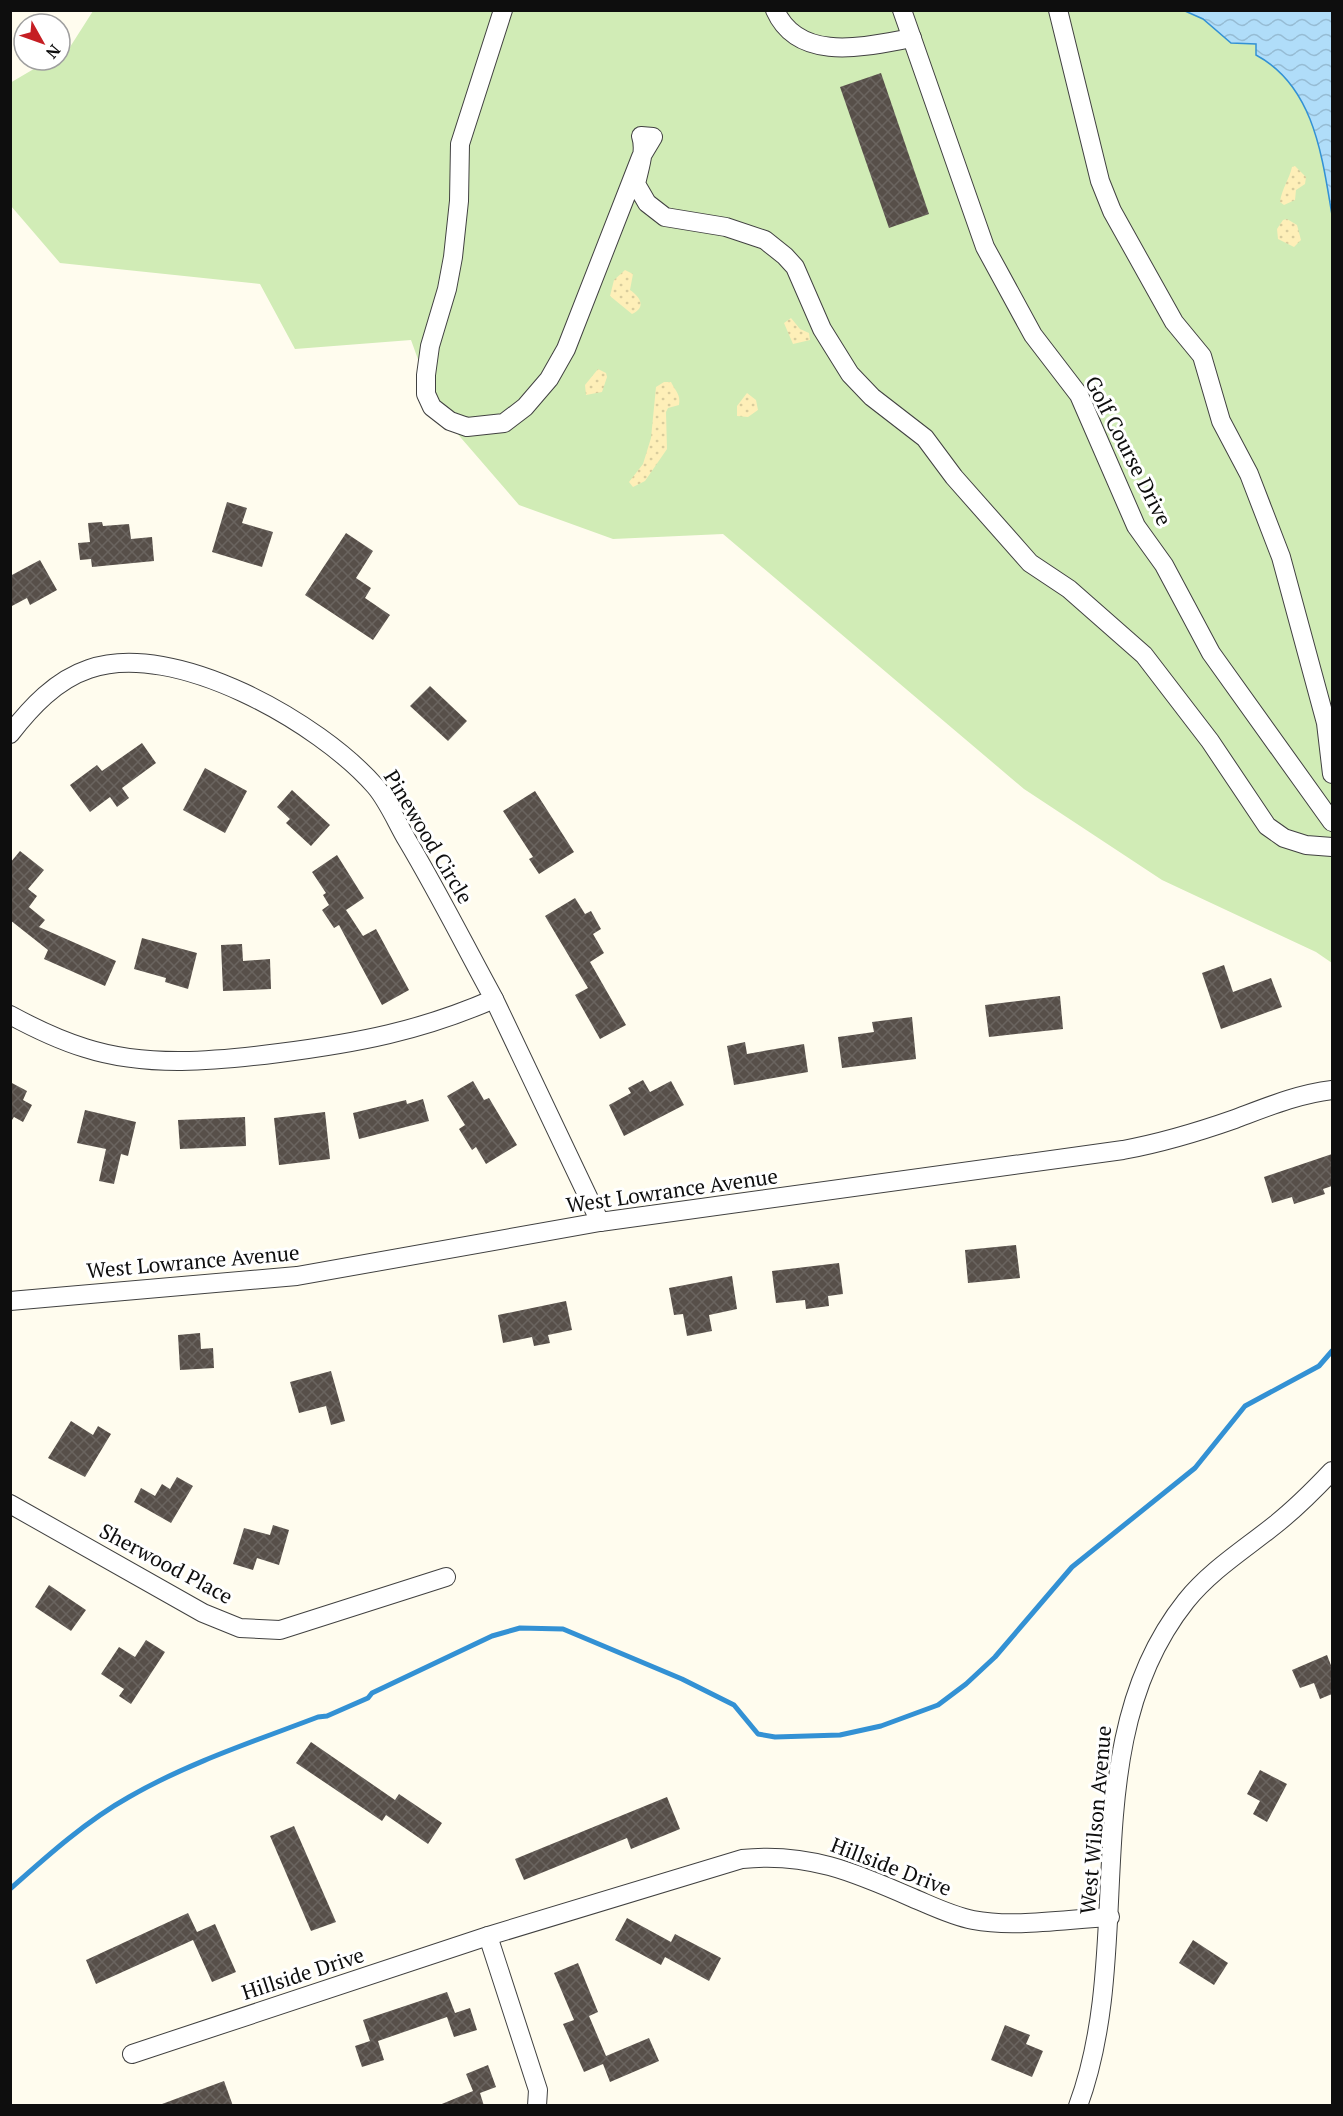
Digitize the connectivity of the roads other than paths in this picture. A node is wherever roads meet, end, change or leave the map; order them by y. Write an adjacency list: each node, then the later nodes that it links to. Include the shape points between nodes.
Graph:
1 (503, 10): 9 (street, via 460,144 453,257 426,375 426,394 432,407 450,421 467,427 504,423 525,407 549,379 566,349 641,157 636,184 647,203 665,217 726,227 765,240 785,256 795,267 822,330 850,374 872,397 925,438 1030,563 1069,589 1144,655 1210,741 1267,826 1284,838)
2 (775, 10): 5 (street, via 780,21 805,41 835,49)
3 (903, 10): 5 (street, Golf Course Drive)
4 (1058, 10): 7 (street, via 1100,181 1112,211 1174,322 1202,356 1221,421 1249,474 1281,558 1326,723)
5 (912, 38): 8 (street, Golf Course Drive, via 986,247 1001,278 1033,335 1078,395 1131,516 1164,565 1210,653)
6 (10, 734): 10 (street, Pinewood Circle, via 51,689 90,669 132,661 192,674 260,699 322,737 376,786)
7 (1332, 774)
8 (1332, 822)
9 (1332, 847)
10 (494, 999): 11 (street, via 431,1024 358,1043 218,1061 152,1060 87,1049 40,1032); 13 (street, Pinewood Circle)
11 (10, 1015)
12 (1332, 1090): 13 (street, West Lowrance Avenue, via 1274,1104 1171,1141 1123,1150)
13 (600, 1222): 14 (street, West Lowrance Avenue, via 297,1276)
14 (10, 1301)
15 (1332, 1472): 18 (street, West Wilson Avenue, via 1298,1505 1213,1572 1186,1601 1163,1636 1127,1722 1119,1770)
16 (10, 1504): 17 (street, Sherwood Place, via 203,1613 240,1628 280,1630)
17 (446, 1577)
18 (1110, 1917): 19 (street, Hillside Drive, via 973,1920 827,1864 767,1856 707,1868); 22 (street, West Wilson Avenue, via 1098,2029 1088,2080)
19 (488, 1936): 20 (street, Hillside Drive); 21 (street, via 538,2090)
20 (132, 2054)
21 (537, 2106)
22 (1078, 2106)

